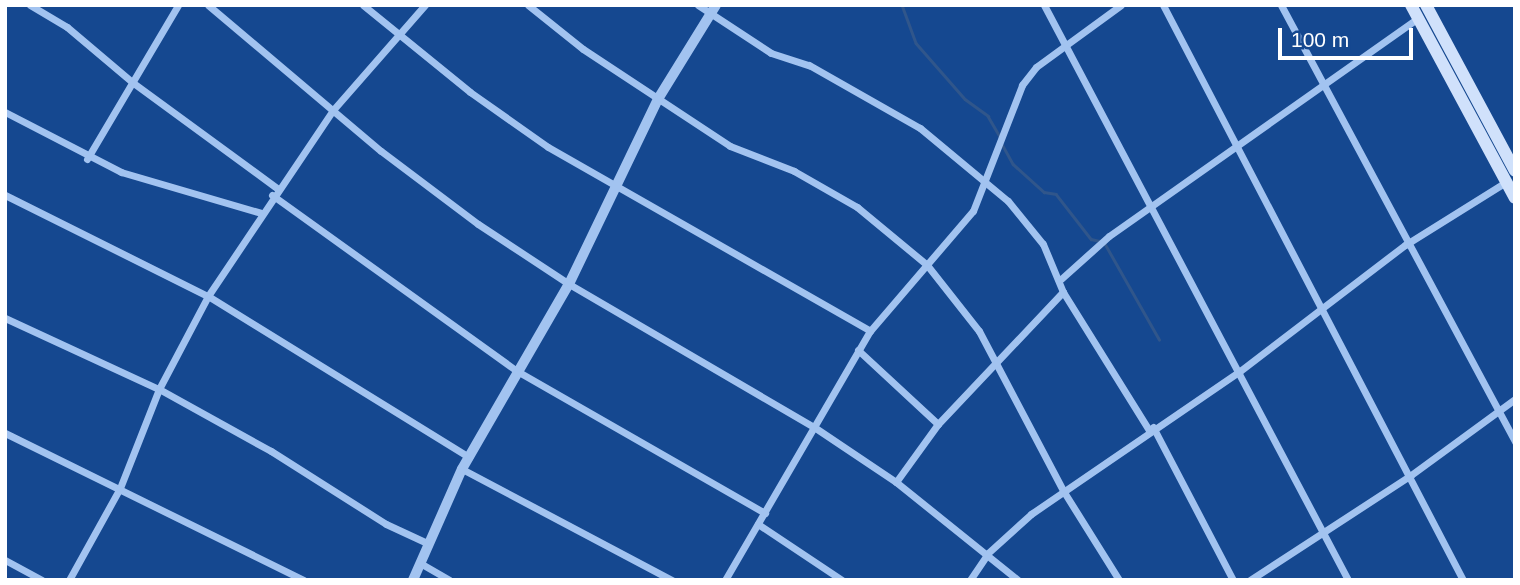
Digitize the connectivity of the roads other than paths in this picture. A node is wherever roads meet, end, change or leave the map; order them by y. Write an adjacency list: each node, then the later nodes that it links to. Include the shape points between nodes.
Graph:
1 (30, 5): 17 (street, via 67,27)
2 (178, 5): 17 (street)
3 (208, 5): 20 (street)
4 (363, 5): 15 (street)
5 (425, 5): 15 (street)
6 (528, 5): 19 (street)
7 (698, 5): 13 (street)
8 (1044, 5): 16 (street)
9 (1121, 5): 16 (street)
10 (1163, 5): 22 (street)
11 (1281, 5): 18 (street)
12 (1411, 5): 14 (main road)
13 (713, 9): 19 (street); 27 (street, via 771,53 809,65 920,128)
14 (1427, 10): 18 (street); 23 (main road); 26 (main road)
15 (399, 36): 20 (street); 28 (street, via 537,139)
16 (1066, 43): 27 (street, via 1036,66 1022,85); 33 (street)
17 (132, 82): 24 (street); 29 (street)
18 (1324, 82): 22 (street); 35 (street)
19 (658, 99): 28 (street); 36 (street, via 730,146 794,171 857,207)
20 (333, 110): 29 (street); 38 (street, via 430,189)
21 (5, 112): 24 (street)
22 (1238, 145): 33 (street); 41 (street)
23 (1511, 153): 25 (main road)
24 (87, 159): 34 (street)
25 (1515, 171)
26 (1506, 182): 32 (main road); 35 (street)
27 (987, 185): 36 (street, via 973,211); 37 (street, via 1023,217)
28 (612, 186): 38 (street); 43 (street)
29 (277, 188): 31 (street)
30 (5, 194): 40 (street)
31 (272, 195): 34 (street); 47 (street)
32 (1515, 198)
33 (1151, 208): 37 (street, via 1109,236); 46 (street)
34 (261, 213): 40 (street)
35 (1405, 245): 41 (street); 50 (street)
36 (927, 265): 43 (street); 45 (street, via 979,331)
37 (1061, 279): 39 (street)
38 (569, 284): 47 (street); 52 (street)
39 (1063, 292): 45 (street); 53 (street)
40 (208, 296): 48 (street); 56 (street)
41 (1322, 310): 46 (street); 58 (street)
42 (5, 318): 48 (street)
43 (870, 331): 44 (street)
44 (858, 351): 51 (street); 52 (street)
45 (997, 365): 51 (street); 61 (street)
46 (1240, 371): 53 (street); 64 (street)
47 (517, 372): 56 (street); 62 (street)
48 (159, 389): 60 (street); 65 (street, via 386,524)
49 (1515, 398): 50 (street)
50 (1500, 409): 55 (street); 58 (street)
51 (939, 424): 59 (street)
52 (814, 427): 59 (street); 62 (street)
53 (1151, 428): 61 (street); 80 (street)
54 (5, 433): 60 (street)
55 (1515, 442)
56 (469, 457): 57 (street)
57 (462, 469): 65 (street); 74 (street)
58 (1410, 475): 64 (street); 83 (street)
59 (897, 482): 66 (street)
60 (120, 488): 70 (street); 71 (street)
61 (1064, 492): 66 (street); 79 (street)
62 (765, 513): 63 (street)
63 (758, 524): 75 (street); 76 (street)
64 (1325, 531): 81 (street); 82 (street)
65 (429, 544): 68 (street)
66 (988, 553): 77 (street); 78 (street)
67 (5, 560): 69 (street)
68 (420, 564): 72 (street); 73 (street)
69 (42, 580)
70 (69, 580)
71 (304, 580)
72 (412, 580)
73 (450, 580)
74 (672, 580)
75 (725, 580)
76 (842, 580)
77 (970, 580)
78 (1018, 580)
79 (1119, 580)
80 (1233, 580)
81 (1250, 580)
82 (1348, 580)
83 (1463, 580)

